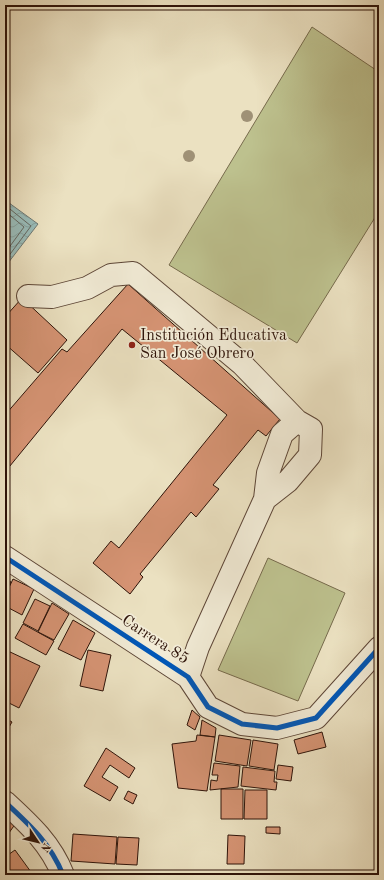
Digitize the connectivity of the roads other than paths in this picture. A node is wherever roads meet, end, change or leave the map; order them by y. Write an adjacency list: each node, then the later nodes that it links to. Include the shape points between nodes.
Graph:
1 (28, 296): 2 (street, via 52,297 87,288 111,275 133,274 242,364)
2 (298, 420): 3 (street, via 282,434 268,473); 3 (street, via 311,429 310,455 288,481)
3 (265, 500): 6 (street, via 198,647)
4 (5, 557): 6 (street, Carrera 85)
5 (379, 648): 6 (street, Carrera 85, via 316,718 277,728 242,724 208,707)
6 (188, 677)
7 (5, 802): 8 (street, via 35,829 56,858)
8 (63, 875)

